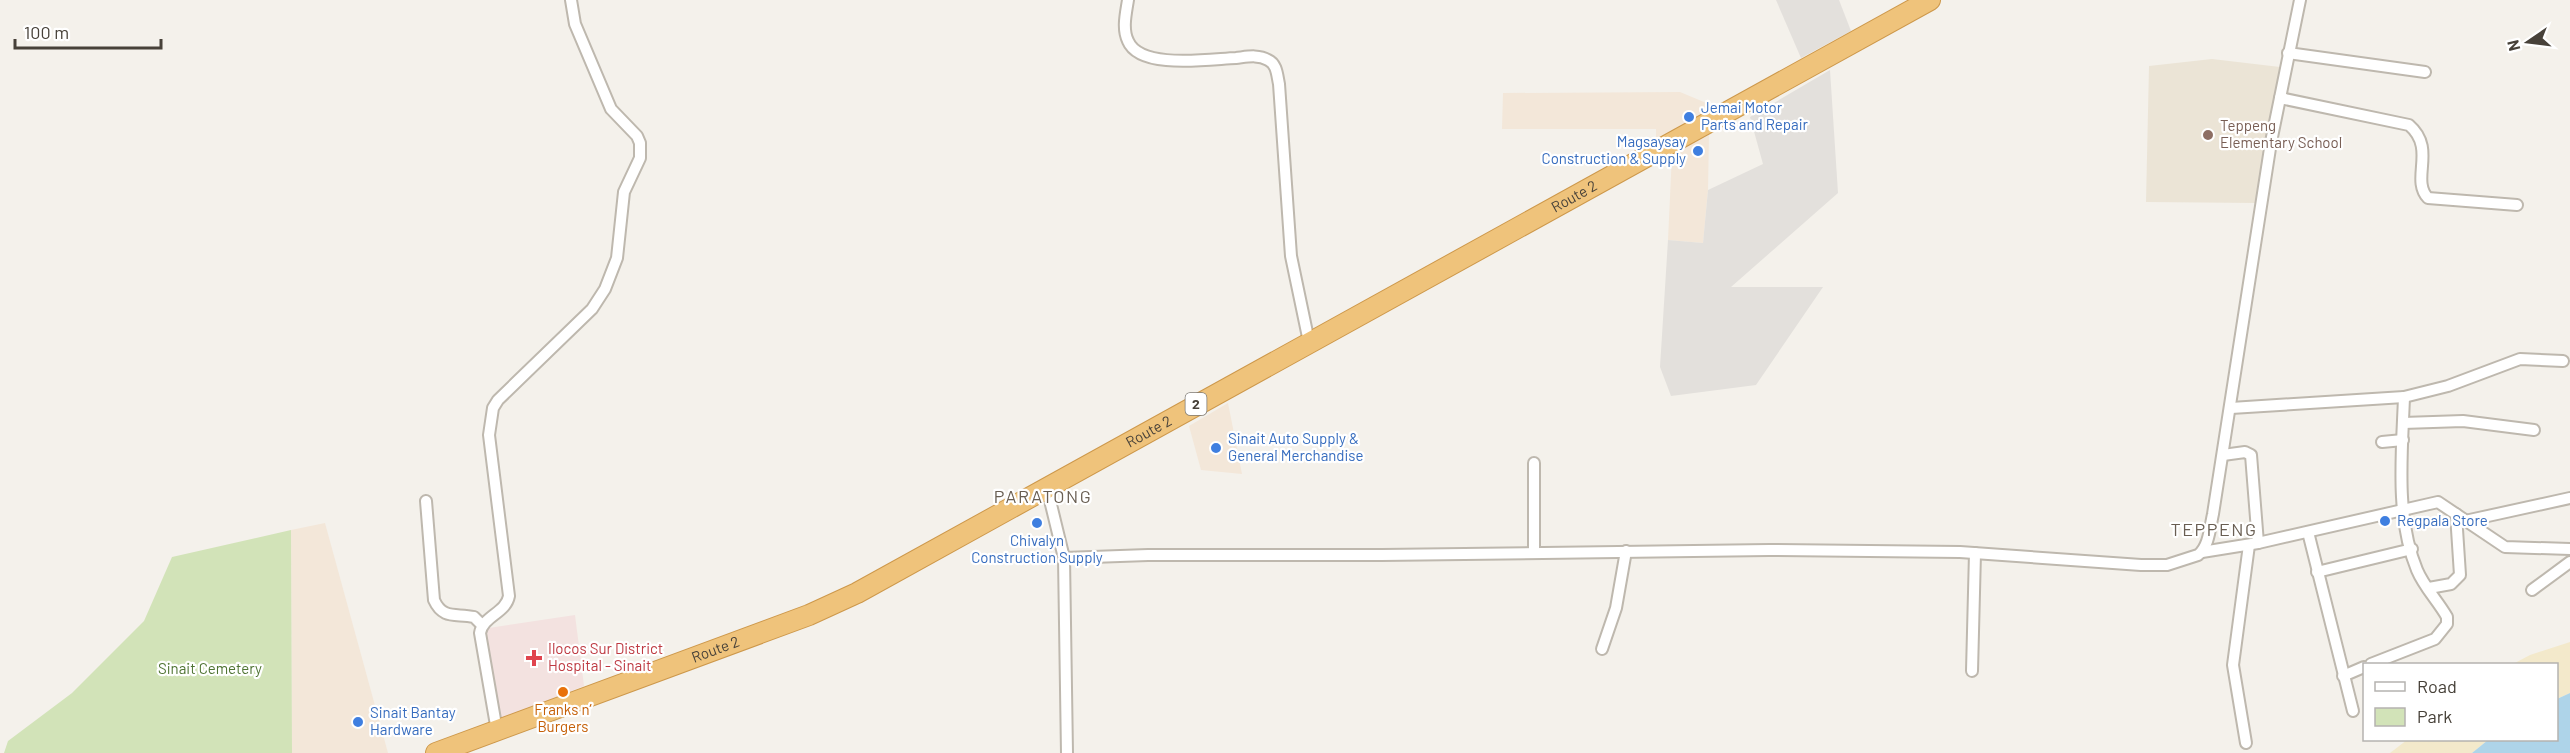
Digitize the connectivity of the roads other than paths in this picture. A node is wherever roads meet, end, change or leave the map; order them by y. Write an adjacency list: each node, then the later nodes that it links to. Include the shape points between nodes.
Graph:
1 (572, 0): 37 (street, via 575,24 611,109 637,136 640,158 624,192 617,258 605,289 592,309 493,408 489,435 509,596 505,606)
2 (1128, 0): 9 (street, via 1127,39 1138,53 1148,58 1190,61 1258,57 1275,67 1291,256)
3 (1930, 0): 9 (highway, Route 2 / 2)
4 (2300, 0): 5 (street)
5 (2288, 53): 6 (street); 7 (street)
6 (2425, 72)
7 (2280, 98): 8 (street, via 2409,124 2419,134 2423,146 2422,188 2428,198); 12 (street)
8 (2517, 206)
9 (1310, 342): 19 (highway, Route 2 / 2)
10 (2563, 361): 11 (street, via 2520,359 2448,386)
11 (2404, 397): 12 (street); 13 (street)
12 (2231, 408): 17 (street)
13 (2403, 423): 14 (street, via 2463,421); 15 (street)
14 (2534, 430)
15 (2403, 440): 16 (street); 22 (street)
16 (2382, 442)
17 (2223, 455): 25 (street, via 2250,455); 29 (street)
18 (1534, 463): 30 (street)
19 (1047, 488): 32 (street); 44 (highway, Route 2 / 2, via 857,593 809,615)
20 (2570, 498): 23 (street)
21 (426, 501): 37 (street, via 434,600 450,616 474,617)
22 (2404, 509): 23 (street, via 2438,502); 24 (street); 26 (street)
23 (2460, 517): 27 (street, via 2505,547); 35 (street, via 2460,575 2451,584)
24 (2307, 532): 25 (street); 34 (street)
25 (2253, 544): 29 (street); 45 (street, via 2233,665)
26 (2412, 549): 34 (street); 35 (street, via 2417,569)
27 (2570, 549)
28 (1626, 551): 30 (street); 31 (street); 38 (street, via 1616,608)
29 (2202, 552): 31 (street, via 2167,565)
30 (1534, 553): 32 (street)
31 (1975, 553): 41 (street)
32 (1064, 558): 47 (street)
33 (2570, 562): 36 (street)
34 (2318, 572): 42 (street)
35 (2429, 588): 39 (street, via 2447,617 2446,629 2436,639)
36 (2532, 590)
37 (482, 625): 44 (street, via 480,633)
38 (1602, 649)
39 (2374, 663)
40 (2363, 667): 42 (street)
41 (1972, 671)
42 (2343, 676): 43 (street)
43 (2353, 711)
44 (497, 731): 46 (highway, Route 2 / 2)
45 (2246, 743)
46 (436, 753)
47 (1067, 753)

